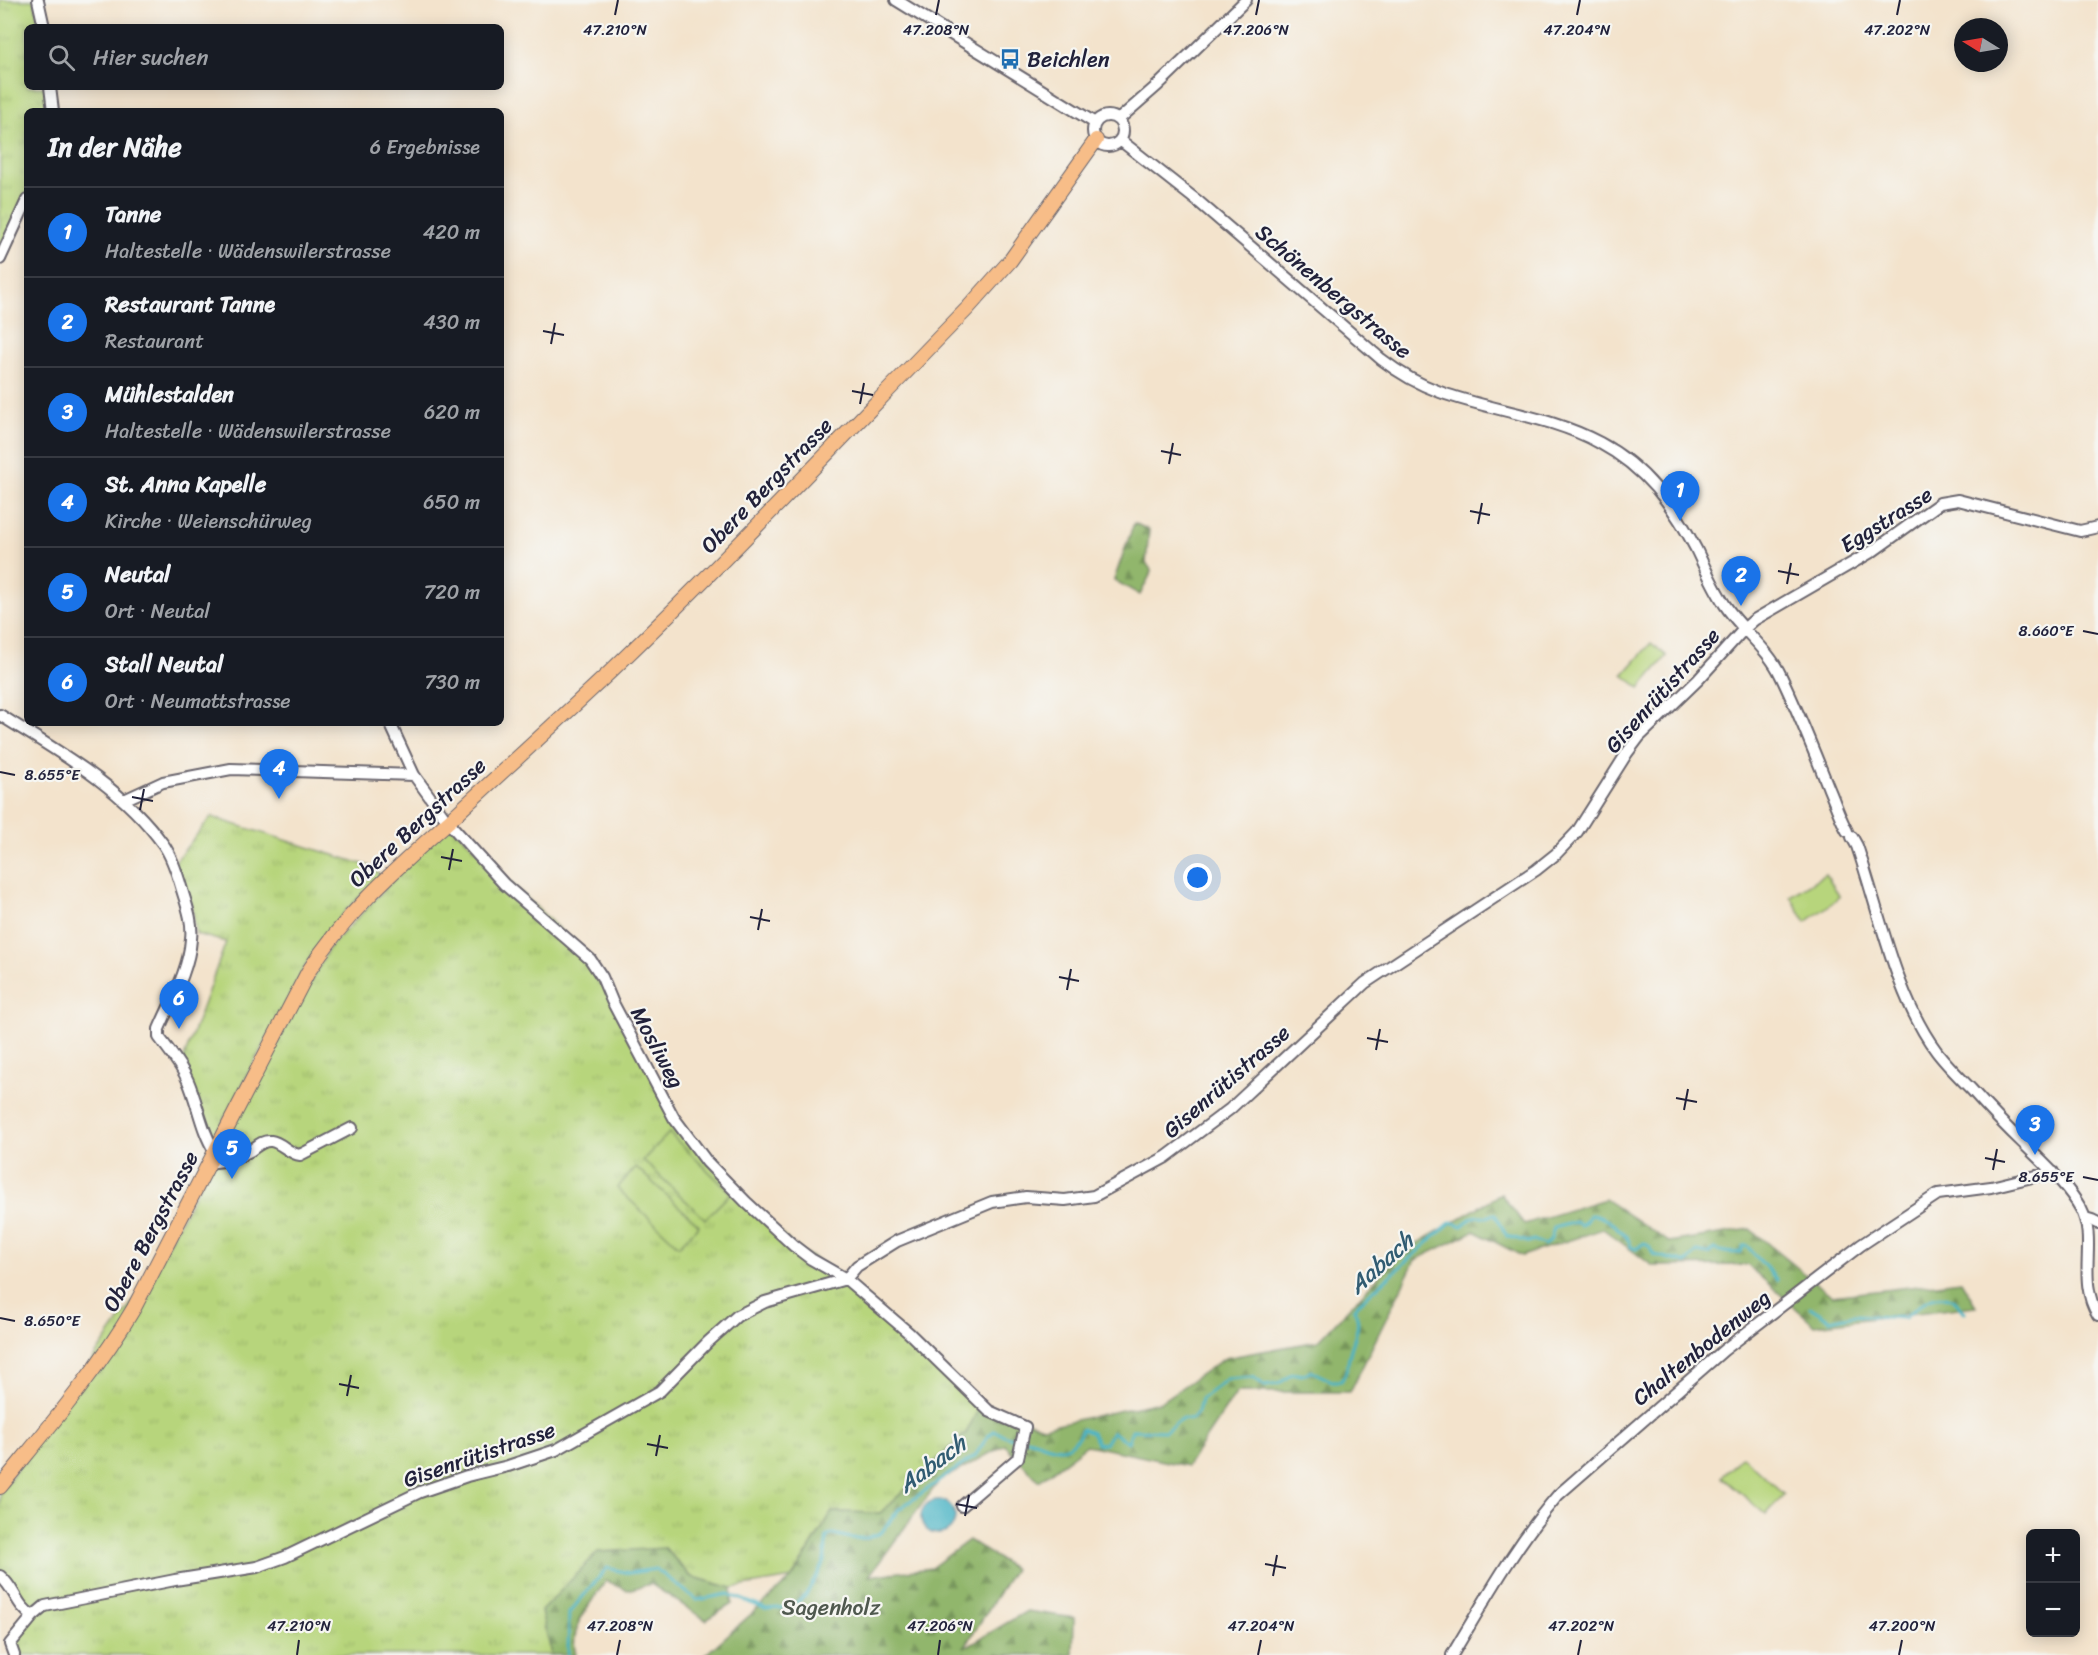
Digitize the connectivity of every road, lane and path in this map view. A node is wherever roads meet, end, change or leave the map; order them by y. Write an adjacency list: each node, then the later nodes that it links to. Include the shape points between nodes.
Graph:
1 (38, 0): 4 (street)
2 (896, 0): 8 (street)
3 (1246, 0): 7 (street)
4 (43, 24)
5 (50, 90): 6 (street)
6 (53, 108)
7 (1118, 120): 8 (street, via 1106,116); 10 (street, via 1123,130)
8 (1095, 123): 9 (street)
9 (1096, 140): 10 (street, via 1108,146); 19 (main road, Obere Bergstrasse, via 1010,261 981,295 644,638)
10 (1120, 140): 14 (street, Schönenbergstrasse, via 1398,372 1441,393 1589,437 1618,453 1646,476 1673,510 1716,591)
11 (24, 207): 12 (street)
12 (0, 259)
13 (2098, 527): 14 (street, Eggstrasse, via 2080,531 1958,501 1940,503 1873,551)
14 (1744, 628): 22 (street, Schönenbergstrasse, via 1781,675 1861,856 1921,1030 1954,1072); 25 (street, Gisenrütistrasse, via 1639,737 1577,832 1556,854 1365,983 1230,1109 1166,1157 1094,1196 1065,1200 1026,1197 993,1202 897,1241 857,1266)
15 (0, 715): 18 (street, via 100,779)
16 (391, 726): 17 (street, Mosliweg)
17 (414, 775): 18 (street, via 231,769 163,782); 19 (street, Mosliweg)
18 (124, 800): 21 (street, via 164,846 190,917 191,940 184,971 159,1036 188,1081)
19 (448, 822): 21 (main road, Obere Bergstrasse, via 361,903 323,949); 25 (street, Mosliweg, via 504,884 590,959 674,1118 707,1161 794,1246)
20 (352, 1128): 21 (street, via 300,1155 272,1141 218,1163)
21 (212, 1157): 27 (main road, Obere Bergstrasse, via 114,1343)
22 (2053, 1172): 23 (street, Schönenbergstrasse); 33 (street, Chaltenbodenweg, via 1938,1194 1861,1245 1724,1350 1558,1495 1513,1556)
23 (2085, 1218): 24 (street); 26 (street, via 2087,1287)
24 (2098, 1223)
25 (846, 1279): 28 (street, Mosliweg, via 909,1333 989,1411 1025,1427 1018,1458); 30 (street, Gisenrütistrasse, via 765,1302 737,1316 660,1391 556,1450 420,1492 257,1567 45,1606)
26 (2098, 1315)
27 (0, 1487)
28 (962, 1506)
29 (0, 1576): 30 (street, via 23,1610)
30 (33, 1616): 31 (street)
31 (5, 1646): 32 (street)
32 (14, 1655)
33 (1452, 1655)

